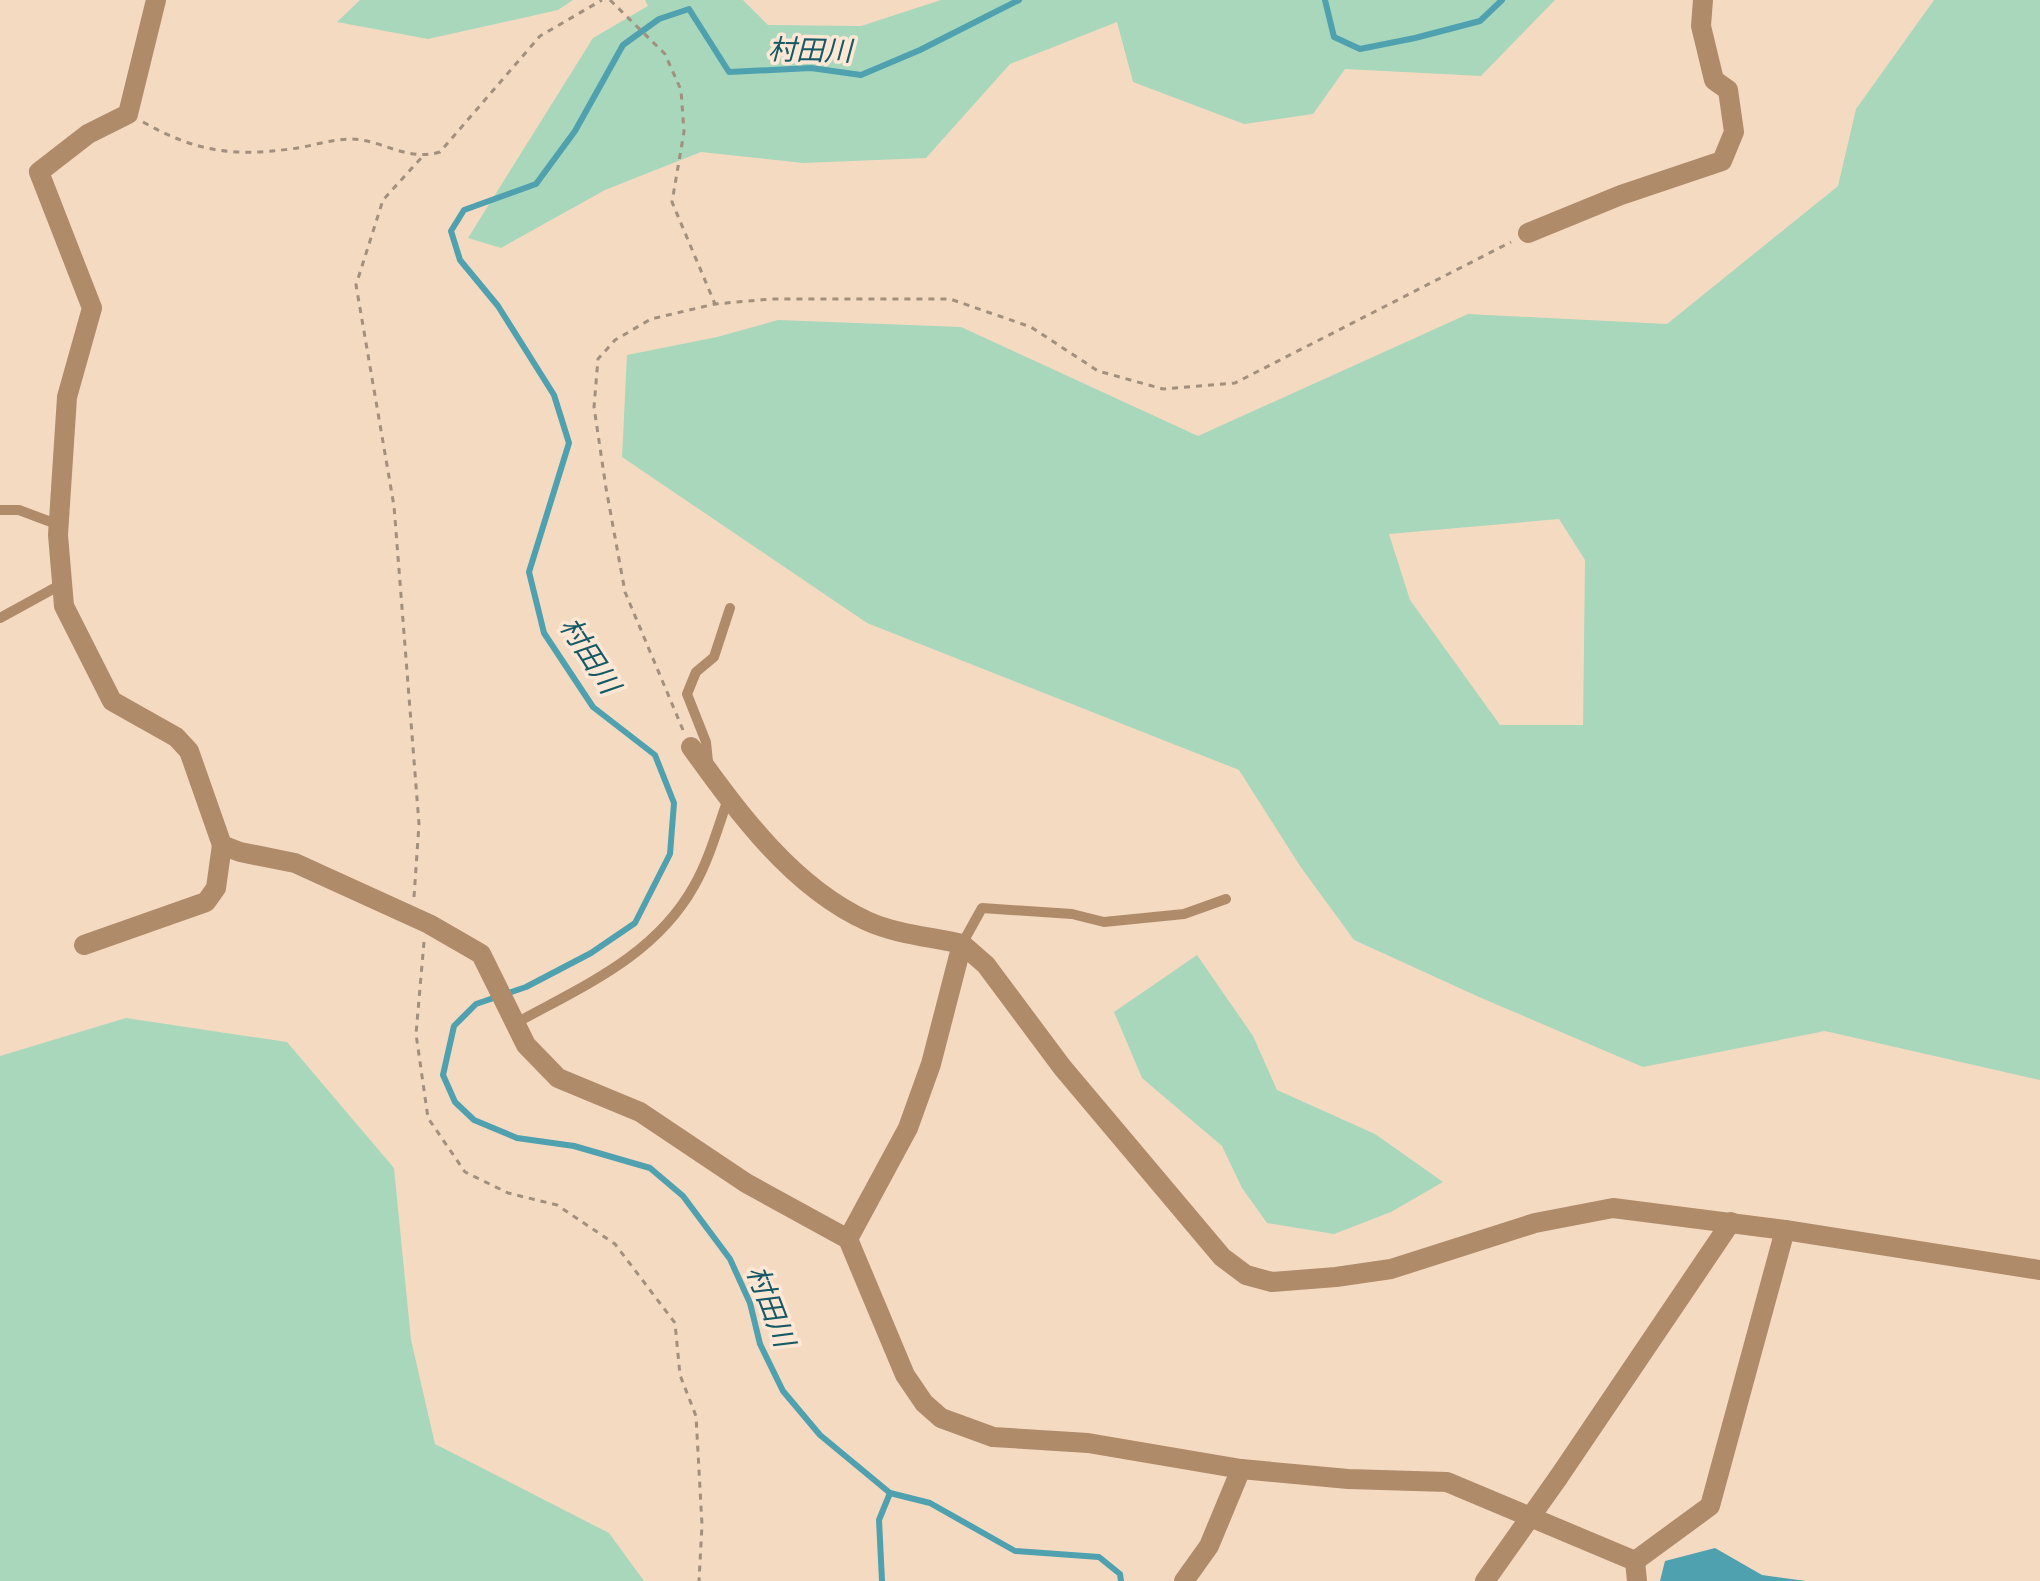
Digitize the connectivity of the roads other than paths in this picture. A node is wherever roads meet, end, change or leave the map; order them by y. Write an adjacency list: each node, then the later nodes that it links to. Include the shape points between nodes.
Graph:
1 (156, 0): 5 (street, via 128,114 88,134 39,172 92,308 67,397)
2 (1703, 0): 3 (street, via 1701,26 1714,80 1728,90 1734,132 1722,161)
3 (1528, 233)
4 (0, 510): 5 (lane, via 19,510)
5 (59, 525): 6 (street)
6 (62, 584): 8 (lane); 12 (street, via 64,606 112,701 176,737 189,751)
7 (730, 608): 10 (lane, via 714,657 696,672 687,694 706,742)
8 (0, 618)
9 (691, 747): 10 (street)
10 (709, 772): 11 (street)
11 (728, 799): 14 (street, via 820,894 869,922); 16 (lane, via 695,885 663,931 631,960)
12 (222, 845): 15 (street, via 216,888 206,902); 16 (street, via 295,863 481,954)
13 (1226, 899): 14 (lane, via 1184,914 1104,922 1072,914 982,908)
14 (962, 944): 17 (street, via 986,965 1062,1067 1222,1257 1246,1275 1298,1282 1391,1269 1535,1223 1613,1208); 19 (street, via 931,1064 908,1128)
15 (84, 945)
16 (516, 1023): 19 (street, via 526,1045 558,1078 640,1112 746,1183)
17 (1731, 1222): 18 (street); 24 (street, bridge)
18 (1785, 1230): 20 (street); 22 (street, via 1710,1506)
19 (848, 1239): 21 (street, via 905,1375 941,1418 993,1437 1088,1443)
20 (2040, 1270)
21 (1241, 1469): 22 (street, via 1447,1482); 23 (street, via 1209,1546)
22 (1636, 1571)
23 (1184, 1581)
24 (1485, 1581)

